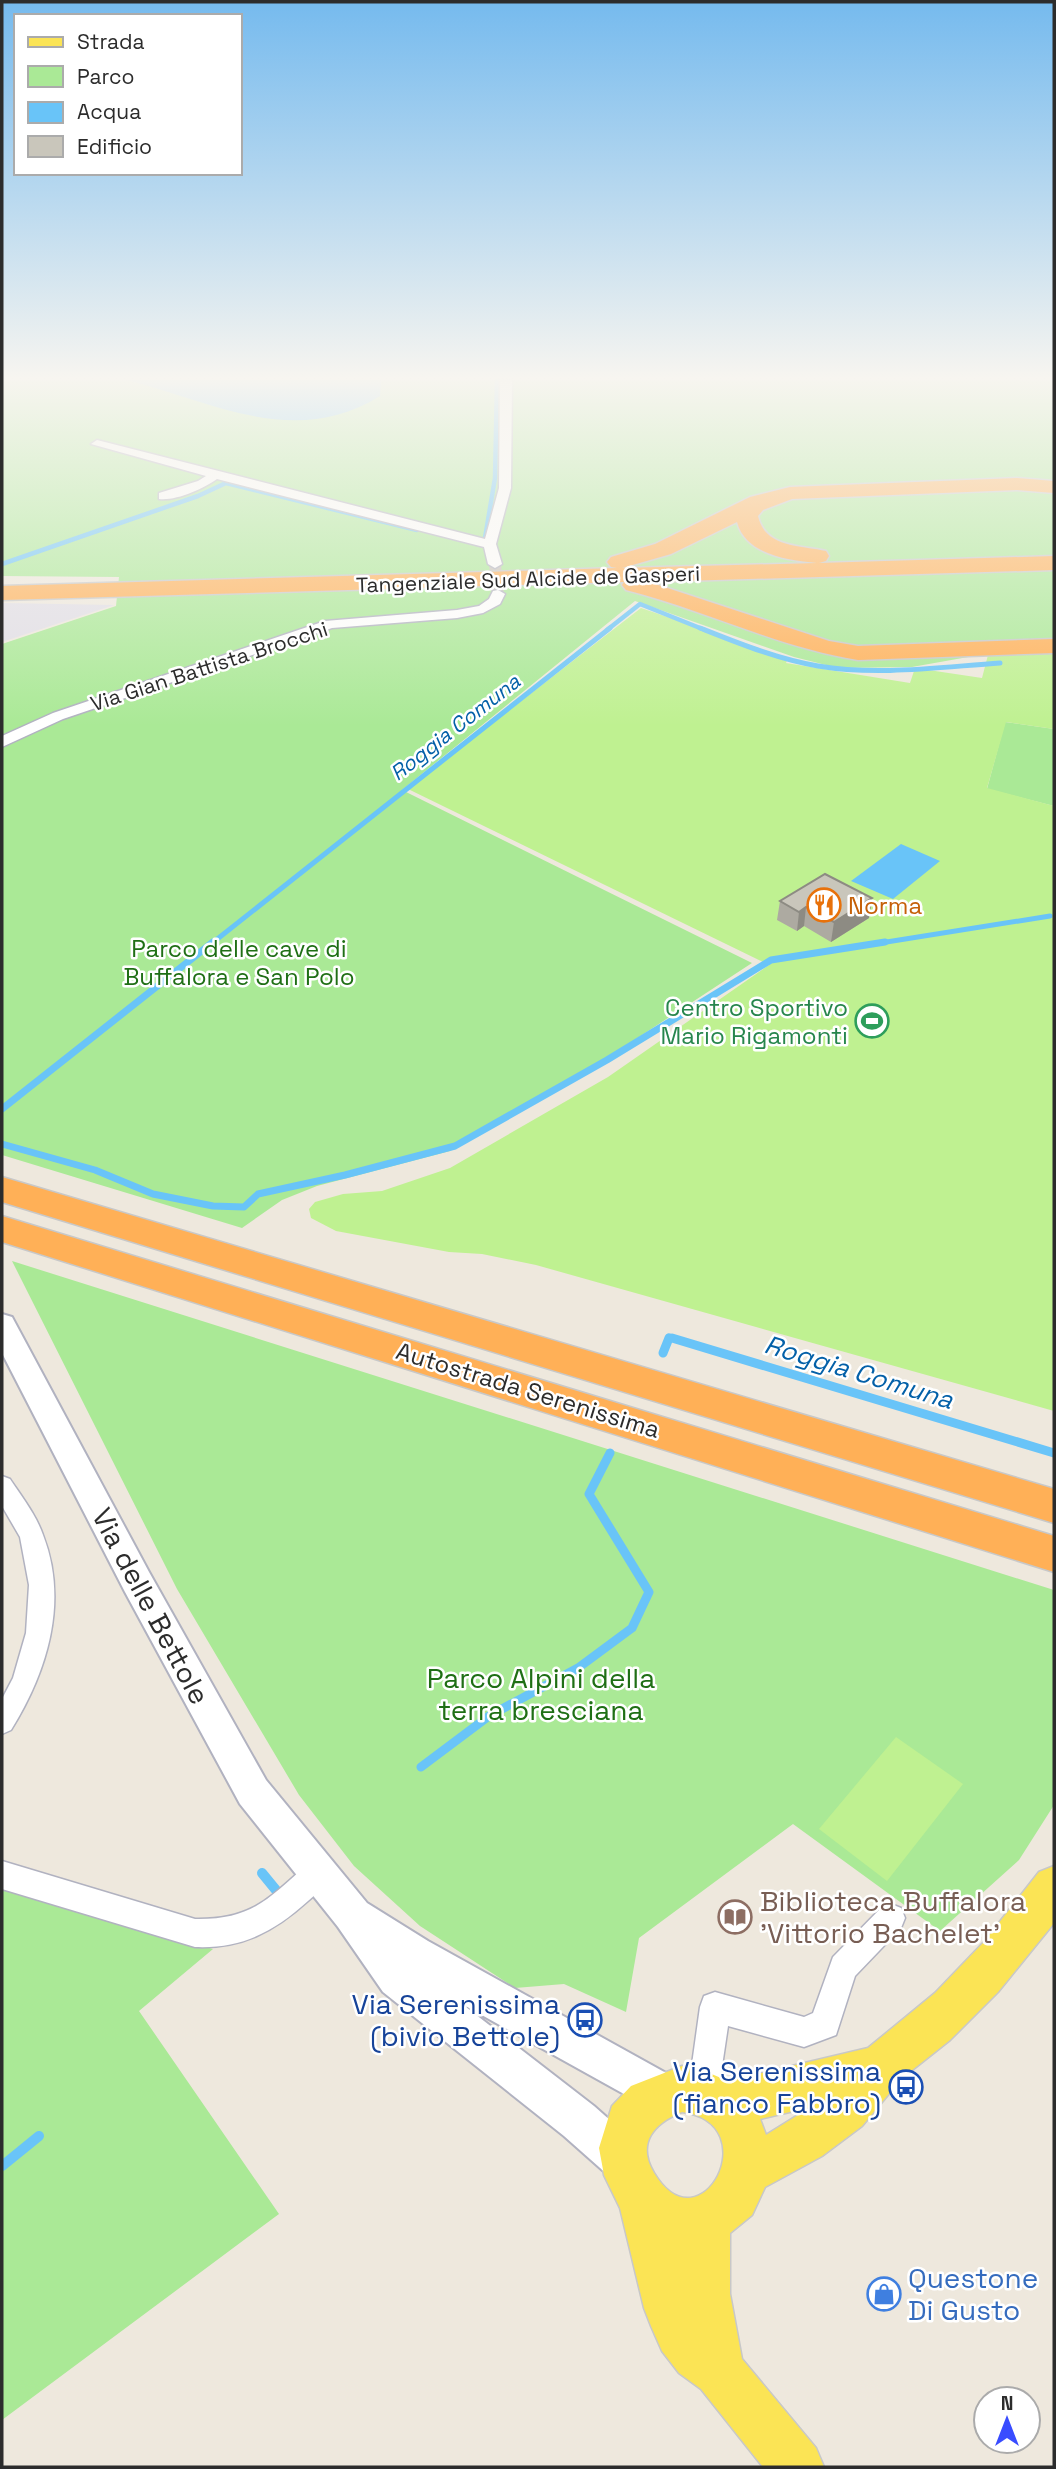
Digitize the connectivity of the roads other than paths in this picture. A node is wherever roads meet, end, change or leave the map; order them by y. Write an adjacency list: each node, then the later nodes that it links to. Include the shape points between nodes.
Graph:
1 (289, 495): 5 (street)
2 (503, 495): 5 (street)
3 (782, 495): 4 (highway)
4 (758, 502): 7 (highway, via 747,515 751,531 766,544 799,555 924,553); 10 (highway, via 668,548 633,560 509,566)
5 (490, 544): 9 (street)
6 (1054, 555): 7 (highway, Tangenziale Sud Alcide de Gasperi)
7 (984, 561): 8 (highway, Tangenziale Sud Alcide de Gasperi); 10 (highway, Tangenziale Sud Alcide de Gasperi); 14 (highway, via 921,573 811,577 785,583 767,600 766,611)
8 (1054, 563)
9 (495, 565)
10 (461, 577): 11 (highway, Tangenziale Sud Alcide de Gasperi); 12 (highway, Tangenziale Sud Alcide de Gasperi); 14 (highway, via 494,584 622,583 667,594)
11 (2, 585)
12 (2, 593)
13 (498, 594): 16 (street, Via Gian Battista Brocchi, via 483,609 457,614 330,624 58,716)
14 (781, 635): 15 (highway, via 825,649 858,653)
15 (1054, 646)
16 (2, 742)
17 (2, 1189): 21 (highway, Autostrada Serenissima)
18 (2, 1228): 22 (highway, Autostrada Serenissima)
19 (2, 1325): 24 (main road, Via delle Bettole, via 136,1582 253,1792)
20 (2, 1486): 23 (street, via 31,1535 42,1593 37,1647 29,1674)
21 (1054, 1506)
22 (1054, 1554)
23 (2, 1722)
24 (319, 1873): 25 (street, via 258,1925 216,1935 195,1933); 27 (main road, Via delle Bettole)
25 (2, 1875)
26 (1054, 1887): 29 (main road, via 984,1974 934,2024)
27 (352, 1914): 30 (main road, Via delle Bettole, via 414,1955); 32 (main road, Via delle Bettole, via 397,1978 579,2121)
28 (891, 1918): 30 (street, via 843,1967 825,2024 804,2032 715,2007)
29 (879, 2068): 30 (main road); 31 (main road, via 860,2095 816,2134)
30 (696, 2097): 31 (main road, via 735,2118 747,2153); 32 (main road, via 643,2103 624,2139)
31 (746, 2172): 33 (main road, via 739,2193)
32 (633, 2181): 33 (main road, via 662,2215 683,2221); 34 (main road, via 680,2333 697,2355)
33 (706, 2219): 34 (main road, via 705,2294)
34 (719, 2371): 35 (main road)
35 (797, 2467)

